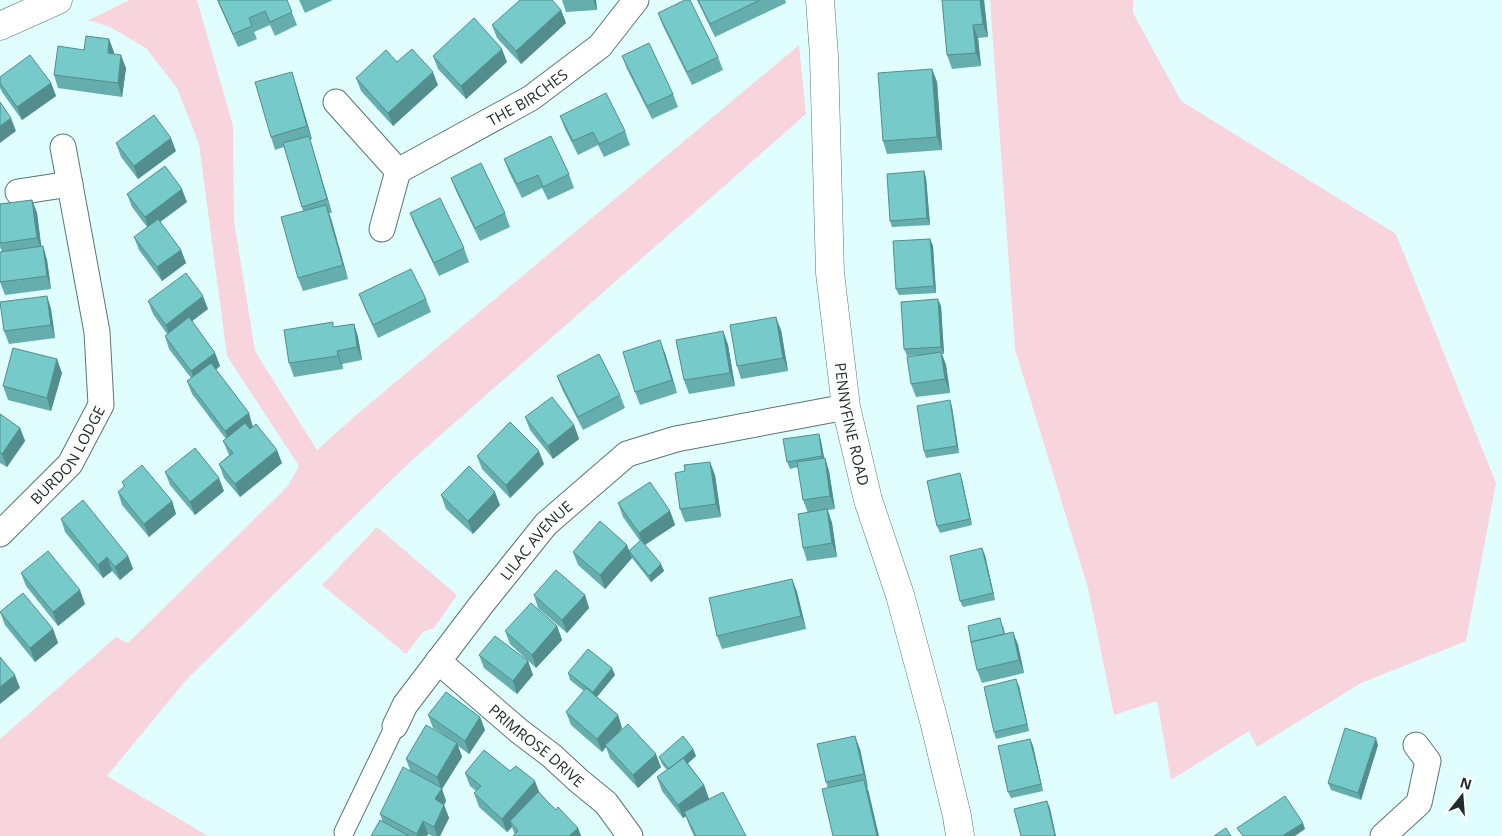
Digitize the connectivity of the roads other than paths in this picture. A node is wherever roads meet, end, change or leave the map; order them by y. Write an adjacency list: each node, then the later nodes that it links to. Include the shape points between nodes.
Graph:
1 (58, 0): 4 (main road)
2 (636, 0): 7 (street, THE BIRCHES, via 600,46 531,98)
3 (820, 0): 11 (main road, PENNYFINE ROAD, via 830,273)
4 (0, 26)
5 (336, 102): 7 (street)
6 (63, 147): 8 (street, BURDON LODGE)
7 (398, 171): 10 (street)
8 (70, 184): 9 (street); 12 (street, BURDON LODGE, via 97,332 101,404 70,464)
9 (18, 192)
10 (382, 229)
11 (846, 407): 13 (street, LILAC AVENUE, via 676,439 627,454 546,524); 18 (main road, PENNYFINE ROAD, via 868,500 900,595 934,721)
12 (0, 534)
13 (438, 661): 14 (street, LILAC AVENUE, via 405,705); 17 (street, PRIMROSE DRIVE, via 606,803)
14 (395, 726): 16 (street, LILAC AVENUE)
15 (1416, 745): 19 (street, via 1428,761 1419,803)
16 (344, 832)
17 (630, 836)
18 (960, 836)
19 (1383, 836)

